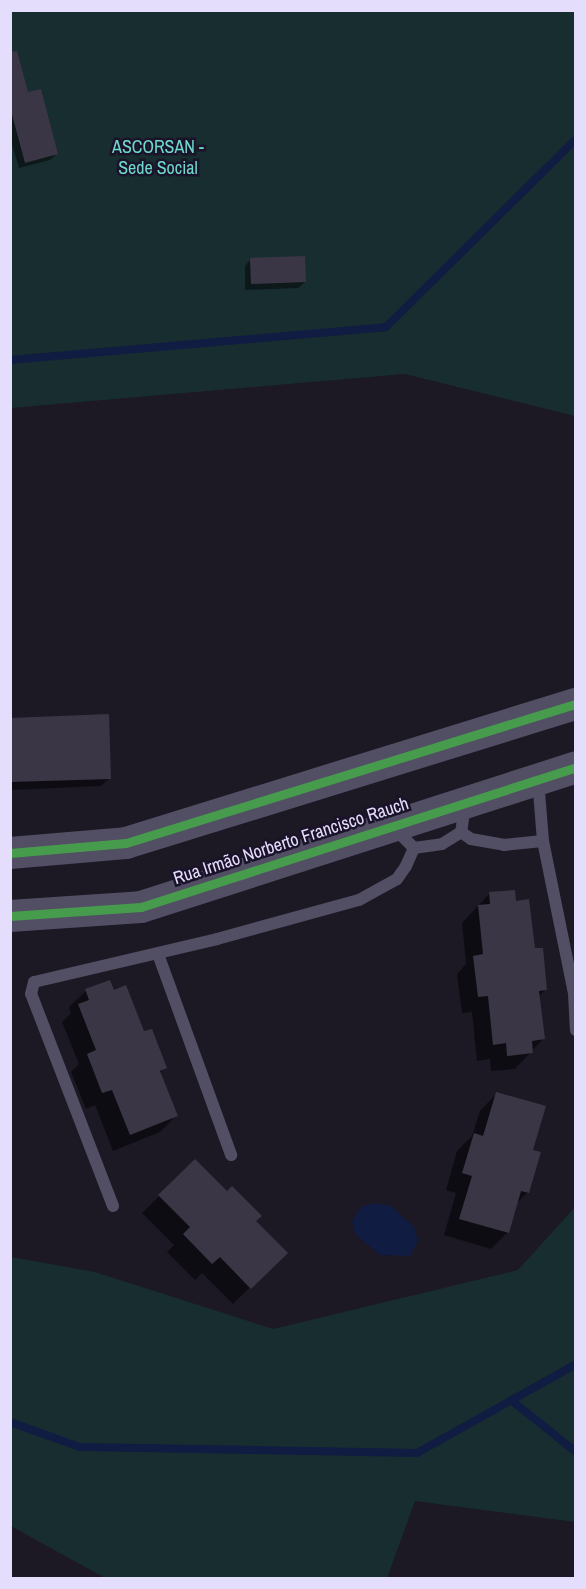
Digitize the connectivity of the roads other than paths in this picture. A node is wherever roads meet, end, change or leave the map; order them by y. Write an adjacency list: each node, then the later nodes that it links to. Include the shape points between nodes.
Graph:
1 (576, 704): 8 (street, via 126,843)
2 (576, 767): 3 (street, Rua Irmão Norberto Francisco Rauch)
3 (538, 779): 4 (street, Rua Irmão Norberto Francisco Rauch); 6 (lane)
4 (463, 817): 5 (street, Rua Irmão Norberto Francisco Rauch); 6 (lane, via 483,843); 7 (lane, via 442,844)
5 (392, 826): 7 (lane); 9 (street, Rua Irmão Norberto Francisco Rauch, via 141,907)
6 (543, 841): 11 (lane, via 574,994)
7 (414, 848): 10 (lane, via 397,879 359,900)
8 (10, 853)
9 (10, 916)
10 (158, 954): 12 (lane); 13 (lane, via 34,982 31,987)
11 (576, 1030)
12 (231, 1155)
13 (113, 1206)

